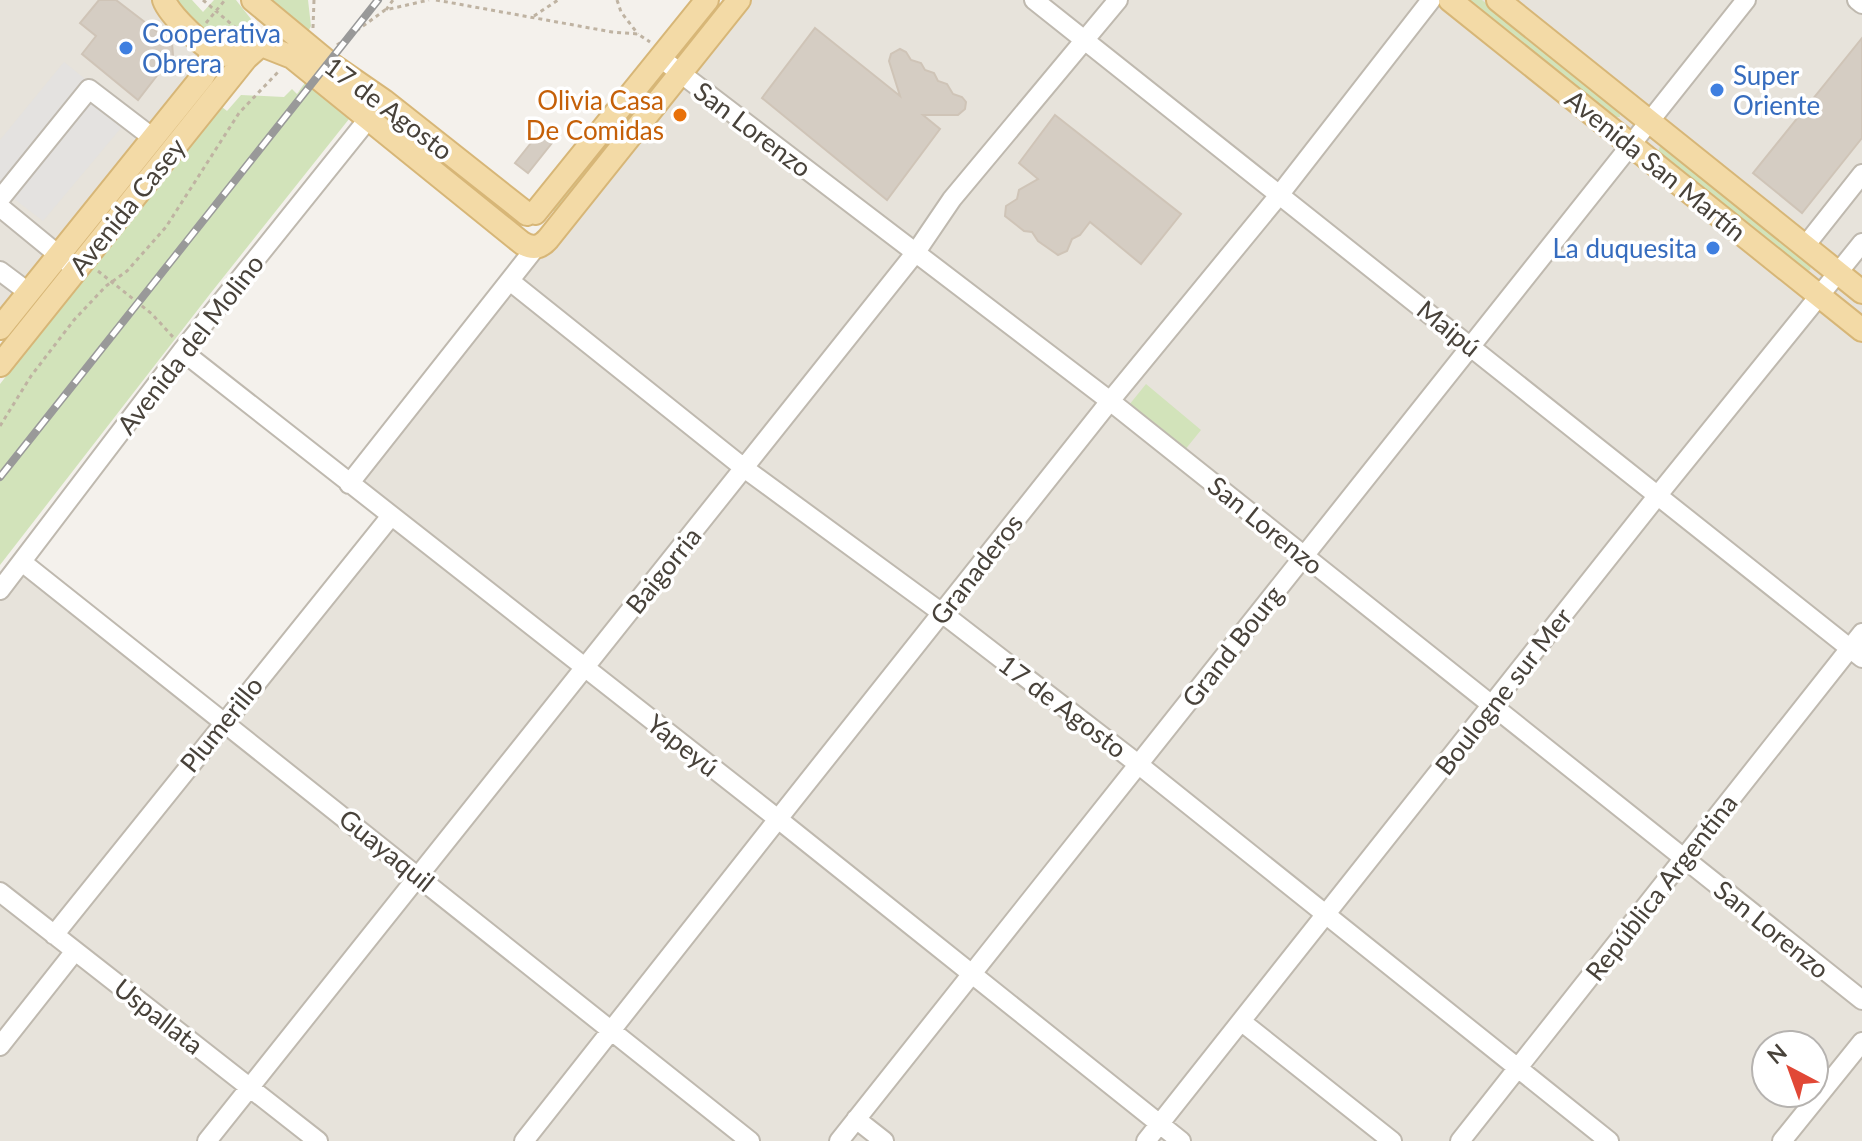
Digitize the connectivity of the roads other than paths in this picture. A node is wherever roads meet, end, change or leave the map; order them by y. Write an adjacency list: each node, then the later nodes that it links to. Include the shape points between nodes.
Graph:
1 (252, 0): 15 (main road, via 265,17); 16 (main road, 17 de Agosto)
2 (707, 0): 17 (main road)
3 (739, 0): 17 (main road)
4 (1034, 0): 13 (street, Maipú)
5 (1118, 0): 13 (street, Baigorria)
6 (1431, 0): 23 (street, Granaderos)
7 (1450, 0): 21 (main road, Avenida San Martín)
8 (1498, 0): 19 (main road, Avenida San Martín)
9 (1746, 0): 19 (street, Grand Bourg)
10 (1857, 0): 12 (street)
11 (164, 1): 14 (main road)
12 (1862, 4)
13 (1087, 40): 23 (street, Maipú); 29 (street, Baigorria, via 952,199)
14 (203, 42): 15 (main road, via 220,54); 20 (main road, Avenida Casey, via 210,63)
15 (258, 47): 16 (main road, 17 de Agosto); 30 (main road, Avenida Casey)
16 (306, 52): 18 (main road, 17 de Agosto)
17 (669, 62): 25 (main road); 26 (main road); 29 (street, San Lorenzo)
18 (377, 110): 25 (main road, 17 de Agosto); 26 (main road, 17 de Agosto); 40 (street, Avenida del Molino)
19 (1649, 121): 21 (street, Grand Bourg); 28 (main road, Avenida San Martín)
20 (153, 138): 24 (street, via 89,89); 30 (main road, Avenida Casey)
21 (1630, 145): 36 (main road, Avenida San Martín); 39 (street, Grand Bourg)
22 (1862, 174): 28 (street)
23 (1280, 194): 39 (street, Maipú); 42 (street, Granaderos)
24 (2, 211): 30 (street)
25 (531, 214): 26 (main road, via 517,224)
26 (535, 239): 33 (street)
27 (1862, 243): 32 (street, Boulogne sur Mer)
28 (1805, 246): 32 (main road, Avenida San Martín)
29 (916, 252): 42 (street, San Lorenzo); 43 (street, Baigorria)
30 (67, 262): 34 (main road, Avenida Casey); 41 (main road, Avenida Casey)
31 (0, 271): 34 (street)
32 (1839, 273): 35 (main road, Avenida San Martín); 36 (street, Boulogne sur Mer)
33 (510, 281): 43 (street, 17 de Agosto); 44 (street)
34 (28, 292): 37 (main road, Avenida Casey)
35 (1862, 292)
36 (1820, 297): 38 (main road, Avenida San Martín); 45 (street, Boulogne sur Mer)
37 (0, 328)
38 (1862, 330)
39 (1471, 346): 45 (street, Maipú); 47 (street, Grand Bourg)
40 (182, 351): 44 (street, Yapeyú); 48 (street, Avenida del Molino)
41 (0, 365)
42 (1110, 401): 47 (street, San Lorenzo); 50 (street, Granaderos)
43 (744, 468): 50 (street, 17 de Agosto); 53 (street, Baigorria)
44 (349, 484): 46 (street, Yapeyú)
45 (1658, 495): 52 (street, Maipú); 54 (street, Boulogne sur Mer)
46 (391, 516): 53 (street, Yapeyú); 55 (street, Plumerillo)
47 (1304, 556): 54 (street, San Lorenzo); 56 (street, Grand Bourg)
48 (22, 562): 49 (street, Avenida del Molino); 55 (street, Guayaquil)
49 (0, 590)
50 (942, 613): 56 (street, 17 de Agosto); 57 (street, Granaderos)
51 (1862, 633): 52 (street, República Argentina)
52 (1856, 653): 58 (street, República Argentina)
53 (585, 669): 57 (street, Yapeyú); 59 (street, Baigorria)
54 (1491, 705): 58 (street, San Lorenzo); 61 (street, Boulogne sur Mer)
55 (224, 720): 59 (street, Guayaquil); 62 (street, Plumerillo)
56 (1138, 764): 61 (street, 17 de Agosto); 64 (street, Grand Bourg)
57 (778, 819): 64 (street, Yapeyú); 67 (street, Granaderos)
58 (1684, 858): 65 (street, San Lorenzo); 70 (street, República Argentina)
59 (419, 876): 67 (street, Guayaquil); 71 (street, Baigorria)
60 (0, 892): 62 (street, Uspallata)
61 (1327, 915): 66 (street, Boulogne sur Mer); 70 (street, 17 de Agosto)
62 (54, 935): 63 (street, Uspallata)
63 (75, 951): 69 (street); 71 (street, Uspallata)
64 (971, 974): 72 (street, Grand Bourg); 73 (street, Yapeyú)
65 (1862, 1000)
66 (1242, 1022): 73 (street, Boulogne sur Mer); 82 (street)
67 (613, 1031): 76 (street, Granaderos); 77 (street, Guayaquil)
68 (1862, 1042): 85 (street)
69 (0, 1046)
70 (1518, 1068): 83 (street, República Argentina); 84 (street, 17 de Agosto)
71 (250, 1086): 74 (street, Baigorria); 75 (street, Uspallata)
72 (856, 1119): 78 (street, Grand Bourg); 79 (street)
73 (1160, 1124): 80 (street, Boulogne sur Mer); 81 (street, Yapeyú)
74 (207, 1141)
75 (318, 1141)
76 (524, 1141)
77 (750, 1141)
78 (839, 1141)
79 (884, 1141)
80 (1146, 1141)
81 (1181, 1141)
82 (1392, 1141)
83 (1460, 1141)
84 (1609, 1141)
85 (1782, 1141)

